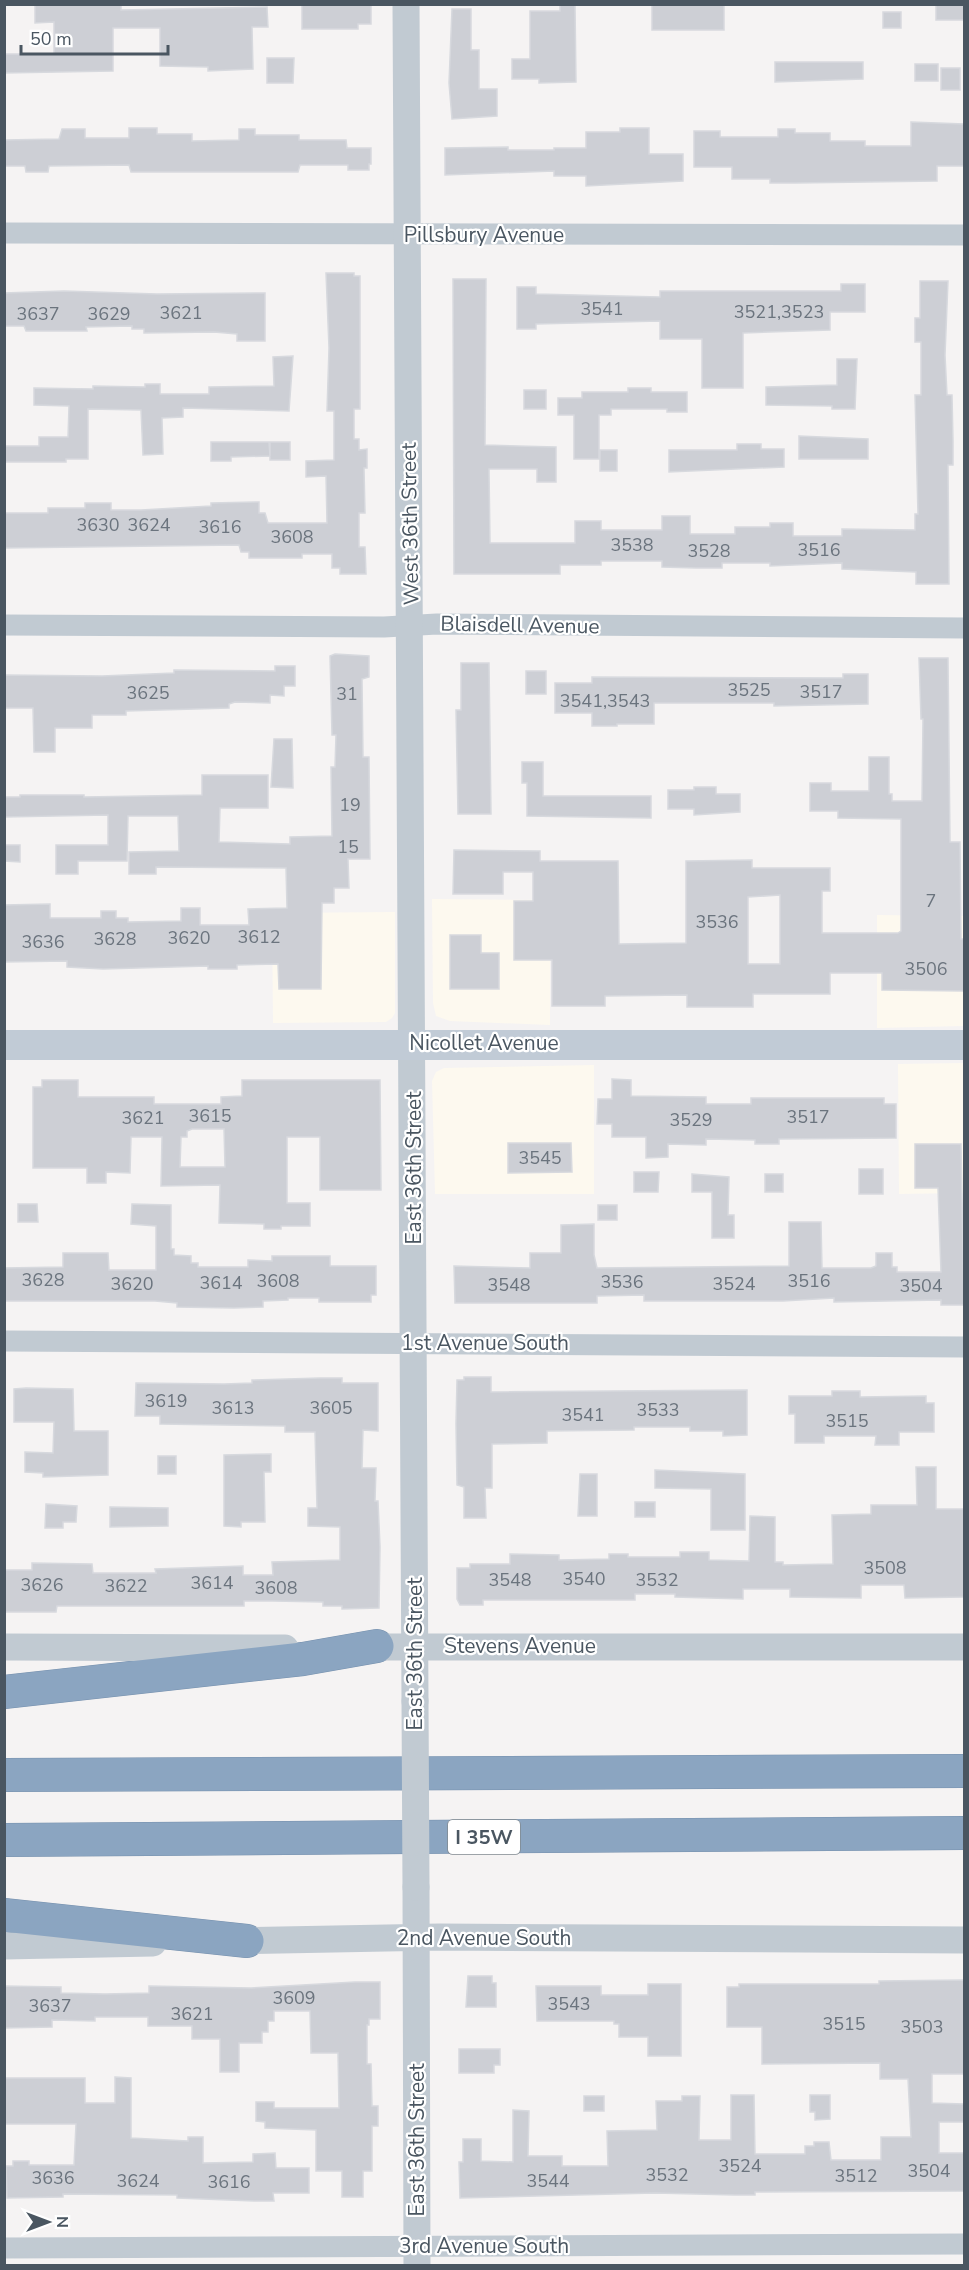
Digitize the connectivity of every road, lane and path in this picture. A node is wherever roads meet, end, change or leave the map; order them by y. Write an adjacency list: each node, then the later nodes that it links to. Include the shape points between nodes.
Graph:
1 (406, 4): 3 (street, West 36th Street)
2 (4, 233): 3 (street, Pillsbury Avenue)
3 (408, 235): 4 (street, Pillsbury Avenue); 6 (street, West 36th Street)
4 (964, 235)
5 (4, 625): 6 (street, Blaisdell Avenue)
6 (411, 625): 7 (street, Blaisdell Avenue); 8 (street, West 36th Street)
7 (964, 628)
8 (412, 1043): 9 (main road, Nicollet Avenue); 10 (main road, Nicollet Avenue); 12 (street, East 36th Street)
9 (4, 1045)
10 (964, 1045)
11 (4, 1341): 12 (street, 1st Avenue South)
12 (414, 1342): 13 (street, 1st Avenue South); 15 (street, East 36th Street)
13 (964, 1347)
14 (378, 1646): 15 (street, Stevens Avenue); 16 (street, Stevens Avenue); 18 (highway, via 303,1659)
15 (416, 1646): 17 (street, Stevens Avenue); 24 (street, East 36th Street, bridge)
16 (4, 1647)
17 (964, 1647)
18 (4, 1692)
19 (964, 1771): 20 (highway)
20 (4, 1775)
21 (964, 1833): 22 (highway, I 35W)
22 (4, 1840)
23 (4, 1914): 26 (highway)
24 (417, 1938): 25 (street, 2nd Avenue South); 26 (street, 2nd Avenue South); 30 (street, East 36th Street)
25 (964, 1940)
26 (247, 1941): 27 (street, 2nd Avenue South)
27 (4, 1946)
28 (964, 2244): 30 (street, 3rd Avenue South)
29 (4, 2248): 30 (street, 3rd Avenue South)
30 (417, 2256)

